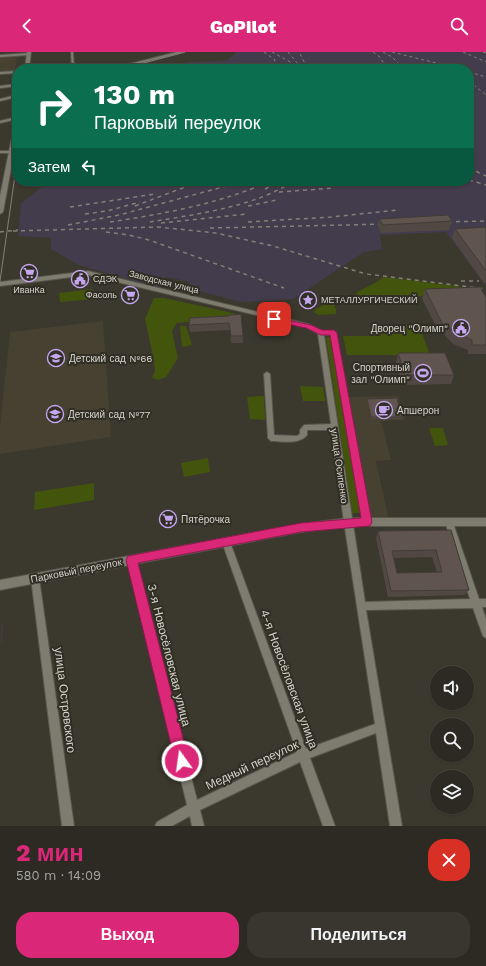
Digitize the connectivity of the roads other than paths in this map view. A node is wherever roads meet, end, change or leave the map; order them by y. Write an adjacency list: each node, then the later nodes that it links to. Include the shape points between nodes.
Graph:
1 (72, 52): 6 (street)
2 (29, 53): 4 (street); 5 (main road)
3 (177, 53): 7 (main road)
4 (0, 56)
5 (28, 64)
6 (73, 64)
7 (132, 64)
8 (12, 72): 9 (street)
9 (0, 73)
10 (12, 86): 11 (street)
11 (0, 87)
12 (12, 97): 13 (street)
13 (0, 100)
14 (12, 119): 15 (street)
15 (0, 122)
16 (12, 147): 18 (main road)
17 (0, 152): 18 (street)
18 (11, 152): 19 (main road)
19 (0, 211)
20 (0, 284): 21 (street, Заводская улица, via 88,273 308,326)
21 (321, 333): 23 (street, улица Осипенко); 25 (street, улица Осипенко, via 334,333)
22 (267, 374): 23 (street, via 271,438 298,439 304,435 303,430 306,427)
23 (335, 427): 24 (street, улица Осипенко)
24 (348, 522): 25 (street, Парковый переулок); 28 (street, Парковый переулок); 33 (street, улица Осипенко)
25 (366, 522): 26 (street, Парковый переулок)
26 (449, 522): 27 (street, Парковый переулок); 32 (street)
27 (486, 522)
28 (226, 542): 29 (street, Парковый переулок); 36 (street, 4-я Новосёловская улица)
29 (132, 560): 30 (street, Парковый переулок); 37 (street, 3-я Новосёловская улица)
30 (36, 578): 31 (street, Парковый переулок); 38 (street, улица Островского)
31 (0, 585)
32 (481, 604): 33 (street); 34 (street)
33 (361, 606): 35 (street, улица Осипенко)
34 (486, 633)
35 (380, 727): 36 (street, Медный переулок); 42 (street, улица Осипенко)
36 (303, 755): 37 (street, Медный переулок); 41 (street, 4-я Новосёловская улица)
37 (194, 807): 39 (street, Медный переулок); 40 (street, 3-я Новосёловская улица)
38 (68, 826)
39 (161, 826)
40 (198, 826)
41 (329, 826)
42 (396, 826)

